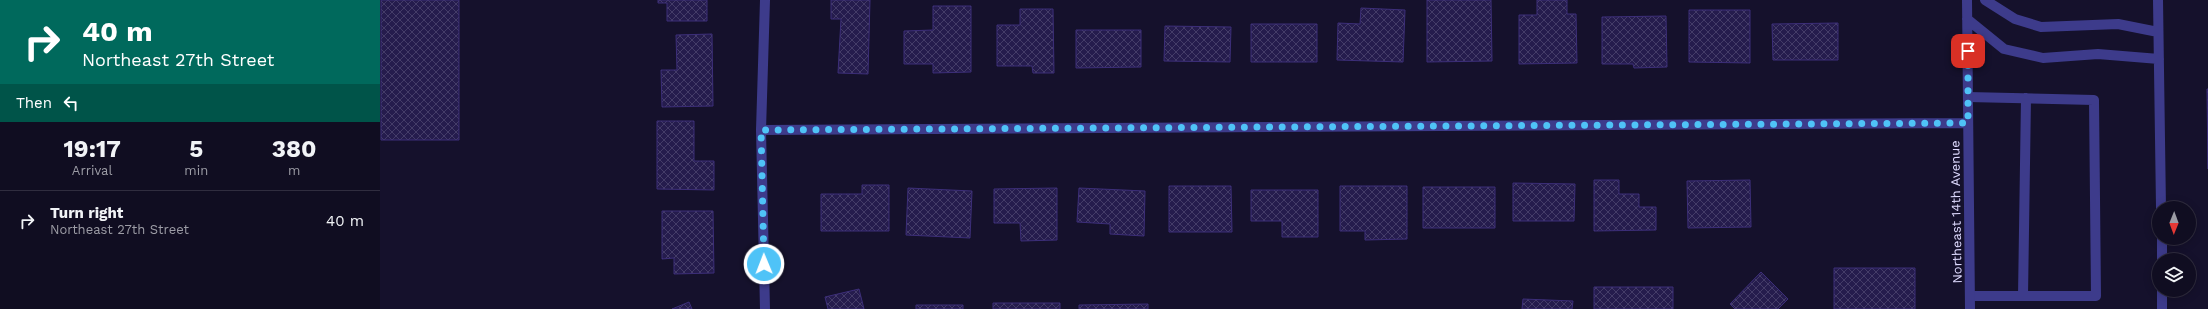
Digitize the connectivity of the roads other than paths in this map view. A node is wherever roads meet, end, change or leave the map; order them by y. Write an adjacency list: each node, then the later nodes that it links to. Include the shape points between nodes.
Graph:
1 (766, 0): 11 (street)
2 (1967, 0): 5 (street, Northeast 14th Avenue)
3 (1985, 0): 6 (street, via 2015,19 2041,27 2118,24)
4 (2158, 0): 6 (street)
5 (1967, 19): 7 (street, via 2004,49 2043,58 2098,54); 8 (street, Northeast 14th Avenue)
6 (2158, 32): 7 (street)
7 (2159, 59): 12 (street)
8 (1968, 97): 9 (street); 10 (street, Northeast 14th Avenue)
9 (2026, 98): 14 (street); 14 (street, via 2094,100 2096,296)
10 (1968, 123): 11 (street); 13 (street, Northeast 14th Avenue)
11 (761, 130): 16 (street)
12 (2161, 201)
13 (1970, 296): 14 (street); 17 (street, Northeast 14th Avenue)
14 (2022, 296)
15 (2162, 297): 18 (street)
16 (765, 309)
17 (1970, 309)
18 (2162, 309)

